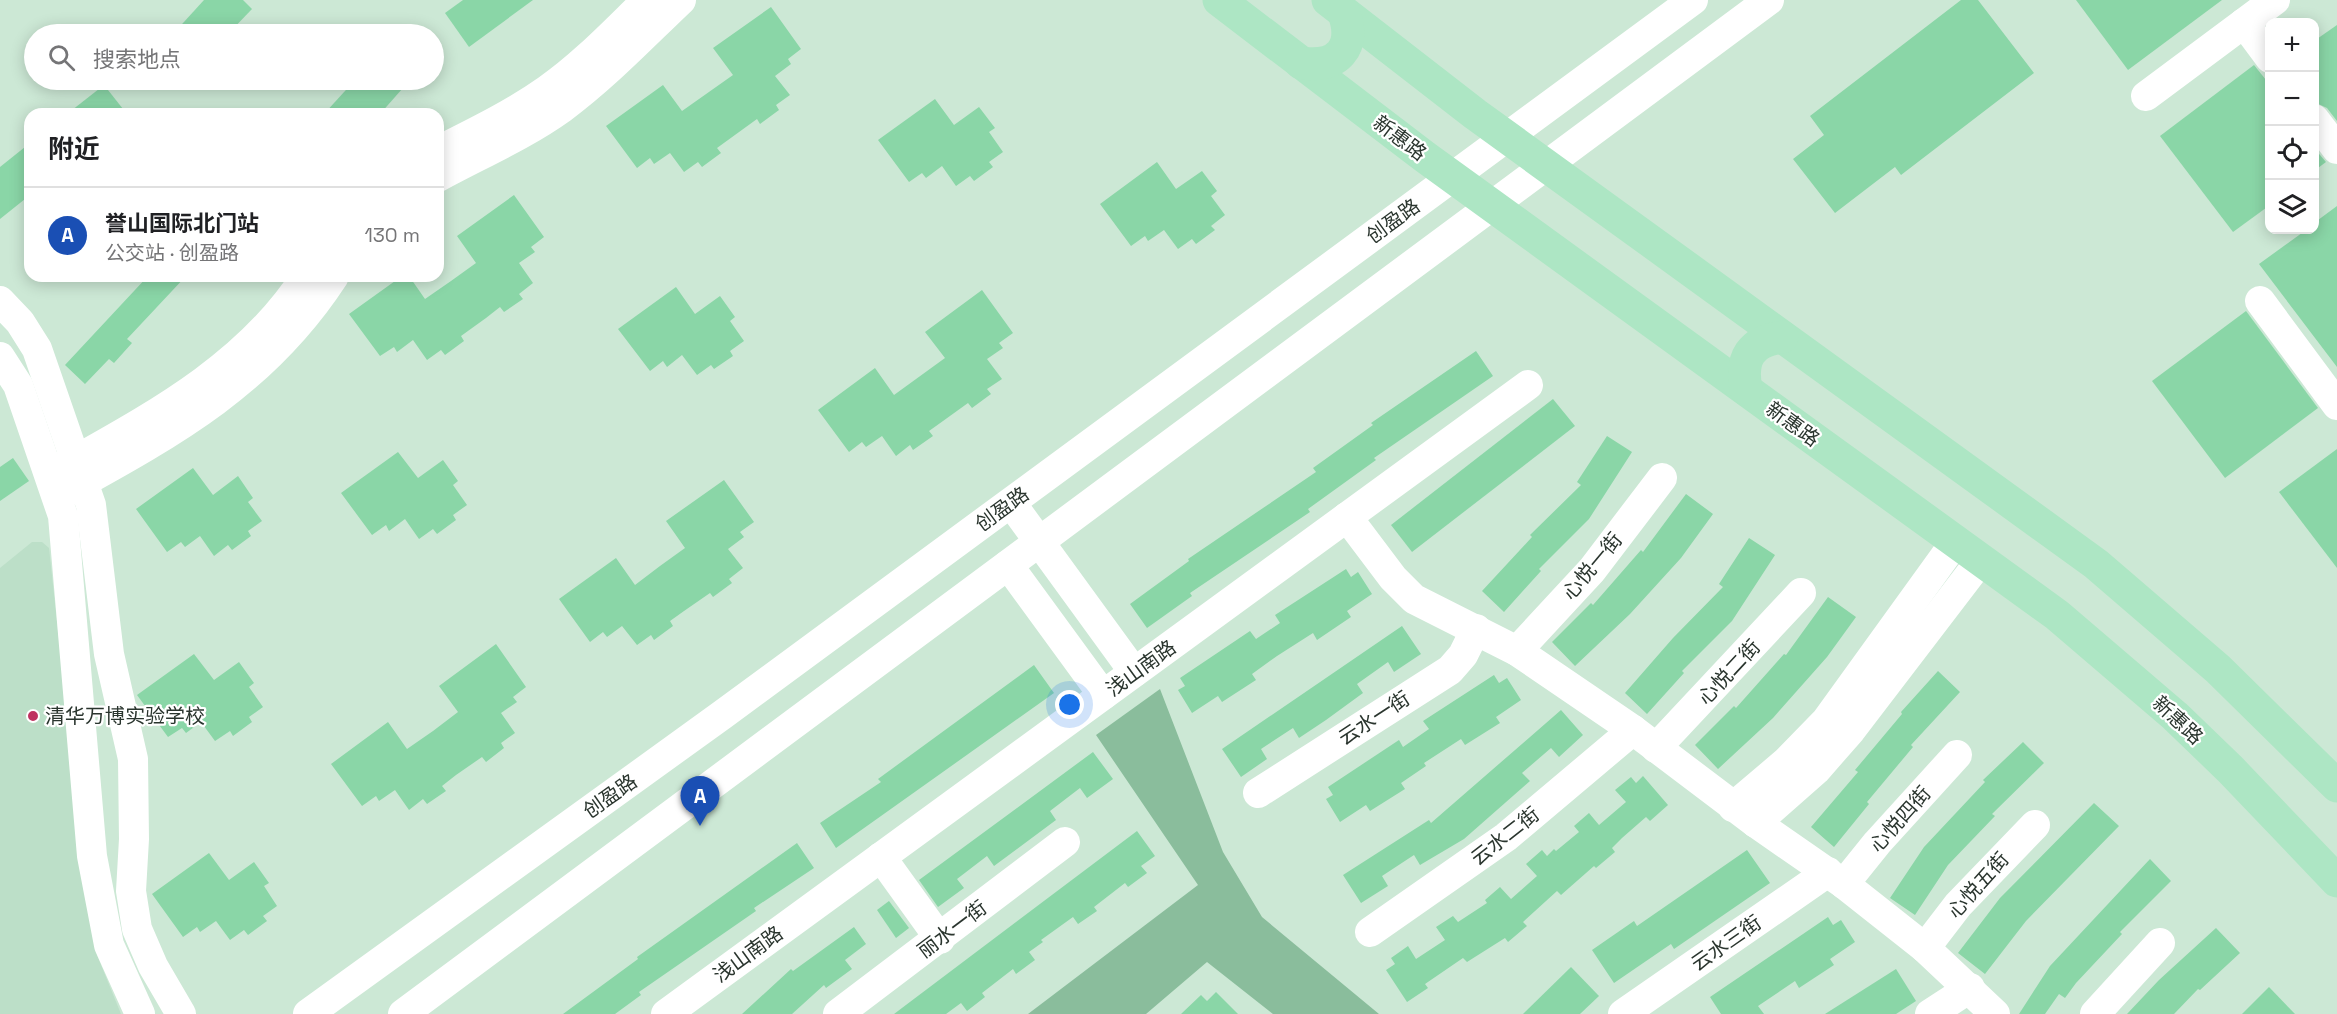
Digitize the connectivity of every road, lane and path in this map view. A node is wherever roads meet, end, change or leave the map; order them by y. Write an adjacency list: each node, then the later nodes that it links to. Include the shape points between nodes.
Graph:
1 (647, 0): 14 (street, via 548,89)
2 (681, 0): 17 (street, via 562,108 501,146)
3 (1219, 0): 10 (main road, 新惠路)
4 (1693, 0): 13 (street, 创盈路)
5 (1769, 0): 16 (street)
6 (2275, 0): 8 (street)
7 (1336, 6): 10 (main road, via 1350,30 1346,46 1335,60 1318,65); 13 (main road)
8 (2244, 23): 9 (street); 11 (street)
9 (2265, 51)
10 (1301, 63): 18 (main road, 新惠路)
11 (2146, 96)
12 (2319, 126): 15 (street)
13 (1507, 137): 16 (main road); 18 (street, 创盈路)
14 (444, 148)
15 (2337, 149)
16 (1546, 165): 19 (street); 24 (main road)
17 (444, 174)
18 (1452, 177): 19 (main road, 新惠路); 32 (street, 创盈路)
19 (1492, 206): 27 (main road, 新惠路); 34 (street)
20 (301, 282): 29 (street, via 254,338 203,383)
21 (329, 282): 29 (street, via 297,326 242,381 173,432)
22 (2260, 301): 28 (street)
23 (0, 302): 29 (street, via 20,322 37,349)
24 (1782, 337): 27 (main road, via 1767,339 1754,347 1743,374); 45 (main road, via 2096,564 2218,669)
25 (0, 357): 31 (street, via 18,385)
26 (1528, 385): 33 (street, 浅山南路)
27 (1746, 389): 35 (main road, 新惠路)
28 (2337, 405)
29 (79, 471): 31 (street); 59 (street, via 91,505 109,654 133,759 130,891 137,929)
30 (1662, 478): 39 (street, 心悦一街, via 1592,570)
31 (53, 486): 58 (street, via 63,516 92,856 109,945)
32 (1011, 503): 34 (street); 60 (street, 创盈路)
33 (1347, 517): 38 (street, via 1414,599); 40 (street, 浅山南路)
34 (1040, 542): 36 (street); 40 (street)
35 (1968, 550): 47 (street); 52 (main road, 新惠路, via 2057,615 2175,716)
36 (1008, 565): 41 (street); 61 (street)
37 (1801, 594): 43 (street, 心悦二街)
38 (1476, 629): 39 (street); 46 (street, 云水一街, via 1464,656 1450,670)
39 (1517, 651): 42 (street)
40 (1134, 672): 41 (street, 浅山南路)
41 (1103, 695): 50 (street, 浅山南路)
42 (1633, 730): 43 (street); 53 (street, 云水二街, via 1506,837)
43 (1656, 748): 47 (street)
44 (1957, 755): 51 (street, 心悦四街)
45 (2337, 786)
46 (1258, 793)
47 (1744, 815): 51 (street)
48 (2035, 825): 56 (street, 心悦五街, via 1958,905)
49 (1065, 842): 54 (street, 丽水一街)
50 (881, 857): 54 (street); 62 (street, 浅山南路)
51 (1836, 878): 56 (street); 64 (street, 云水三街)
52 (2337, 881)
53 (1370, 932)
54 (940, 939): 63 (street, 丽水一街)
55 (2160, 943): 67 (street)
56 (1925, 948): 57 (street)
57 (1970, 988): 65 (street); 66 (street)
58 (140, 1014)
59 (181, 1014)
60 (308, 1014)
61 (404, 1014)
62 (666, 1014)
63 (838, 1014)
64 (1623, 1014)
65 (1930, 1014)
66 (1995, 1014)
67 (2095, 1014)

